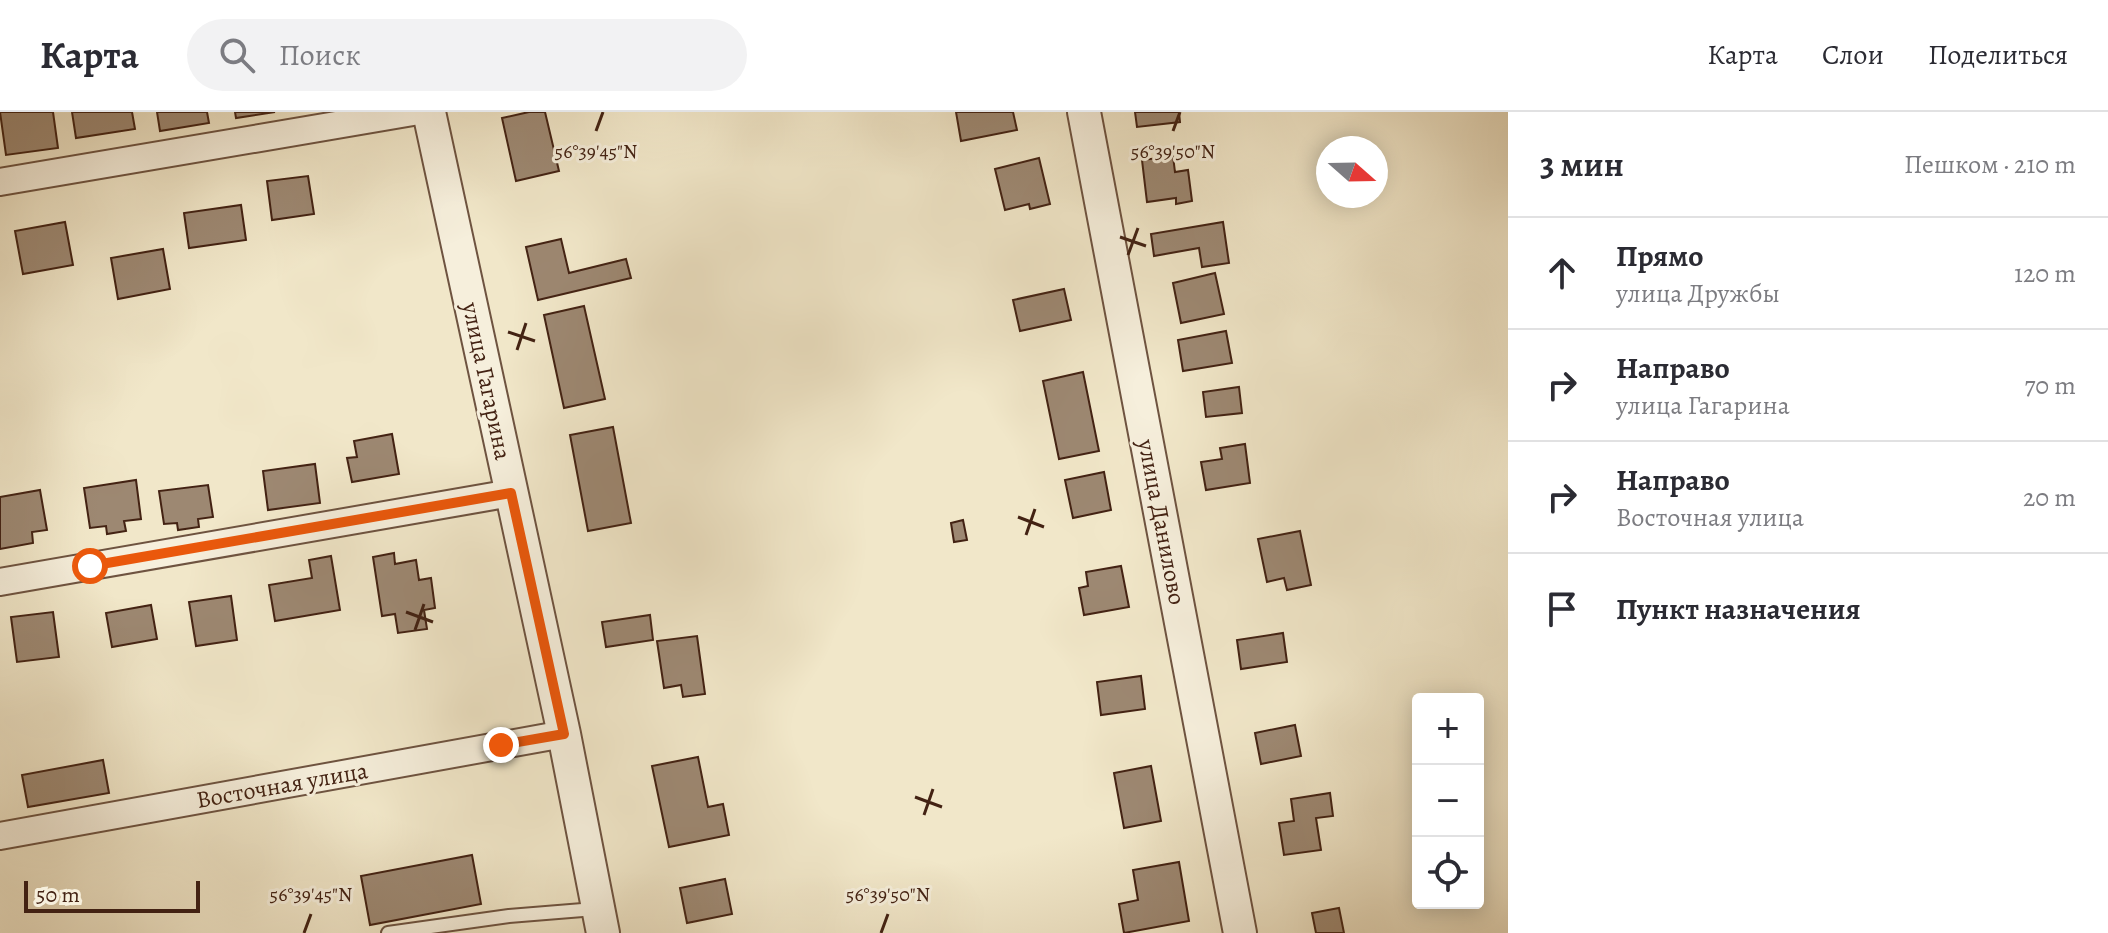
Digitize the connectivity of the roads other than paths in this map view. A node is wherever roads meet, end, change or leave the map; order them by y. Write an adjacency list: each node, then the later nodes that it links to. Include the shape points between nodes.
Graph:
1 (413, 112): 4 (street)
2 (429, 112): 5 (street, улица Гагарина)
3 (1084, 112): 11 (street, улица Данилово)
4 (0, 182)
5 (511, 493): 6 (street); 7 (street, улица Гагарина)
6 (0, 582)
7 (564, 734): 8 (street, Восточная улица); 9 (street, улица Гагарина)
8 (0, 836)
9 (601, 921): 10 (lane, via 509,916)
10 (388, 933)
11 (1240, 933)

